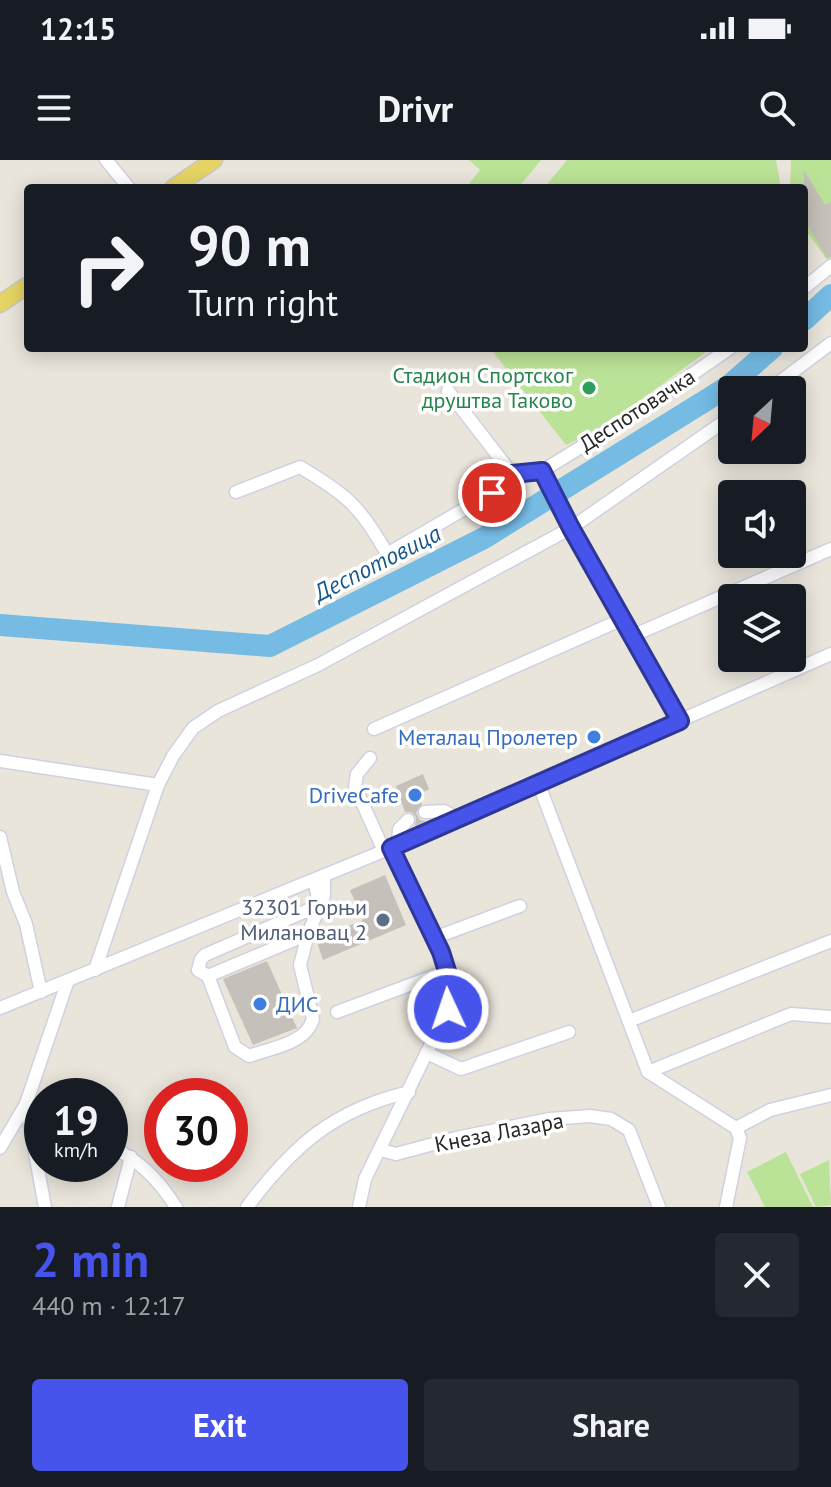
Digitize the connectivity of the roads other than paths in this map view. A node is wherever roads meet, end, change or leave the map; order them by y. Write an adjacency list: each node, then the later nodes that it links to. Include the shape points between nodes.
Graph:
1 (106, 160): 3 (street)
2 (214, 160): 4 (main road)
3 (126, 184)
4 (179, 184)
5 (831, 266): 6 (street)
6 (808, 285)
7 (24, 288): 8 (main road)
8 (0, 304)
9 (831, 343): 11 (street)
10 (724, 352): 15 (street, Деспотовачка)
11 (787, 376)
12 (448, 391): 14 (street)
13 (718, 426): 17 (street)
14 (512, 474): 15 (street); 16 (street, via 492,493 387,554 366,515 300,467)
15 (544, 475): 17 (street)
16 (236, 492)
17 (571, 528): 19 (street); 26 (street, via 318,665 218,711 193,728)
18 (831, 549): 20 (street)
19 (623, 619): 20 (street); 23 (street)
20 (632, 636): 22 (street)
21 (831, 654): 22 (street)
22 (680, 721): 27 (street)
23 (374, 729)
24 (370, 758): 32 (street, via 357,774 355,787)
25 (0, 761): 26 (street)
26 (158, 785): 38 (street)
27 (539, 785): 29 (street); 46 (street)
28 (425, 812): 29 (street, via 444,811)
29 (459, 819): 32 (street)
30 (408, 820): 32 (street)
31 (0, 837): 42 (street)
32 (391, 848): 33 (street); 36 (street)
33 (319, 878): 35 (street, via 324,896); 38 (street); 40 (street, via 313,908 205,955 198,970)
34 (520, 906): 36 (street)
35 (308, 934): 40 (street); 40 (street, via 300,965 313,1019 302,1038 249,1056 242,1053)
36 (434, 938): 39 (street)
37 (831, 941): 46 (street)
38 (95, 970): 41 (street)
39 (447, 971): 44 (street); 48 (street, via 448,1009)
40 (208, 976)
41 (67, 983): 42 (street); 50 (street)
42 (41, 992): 43 (street)
43 (0, 1008)
44 (337, 1012)
45 (831, 1017): 49 (street, via 791,1014)
46 (629, 1021): 49 (street)
47 (569, 1032): 48 (street, via 461,1069)
48 (427, 1053): 51 (street)
49 (648, 1072): 54 (street)
50 (35, 1078)
51 (409, 1092): 56 (street); 63 (street, via 381,1098 317,1131 271,1175)
52 (831, 1095): 54 (street, via 770,1110)
53 (24, 1107): 55 (street)
54 (736, 1128): 66 (street, via 740,1138)
55 (0, 1148)
56 (380, 1150): 64 (street, via 365,1179); 65 (street, Кнеза Лазара, via 396,1154 550,1119 611,1119 629,1130)
57 (128, 1155): 58 (street)
58 (131, 1157): 61 (street); 62 (street, via 159,1180)
59 (40, 1182): 60 (street)
60 (45, 1207)
61 (118, 1207)
62 (176, 1207)
63 (247, 1207)
64 (359, 1207)
65 (659, 1207)
66 (726, 1207)

